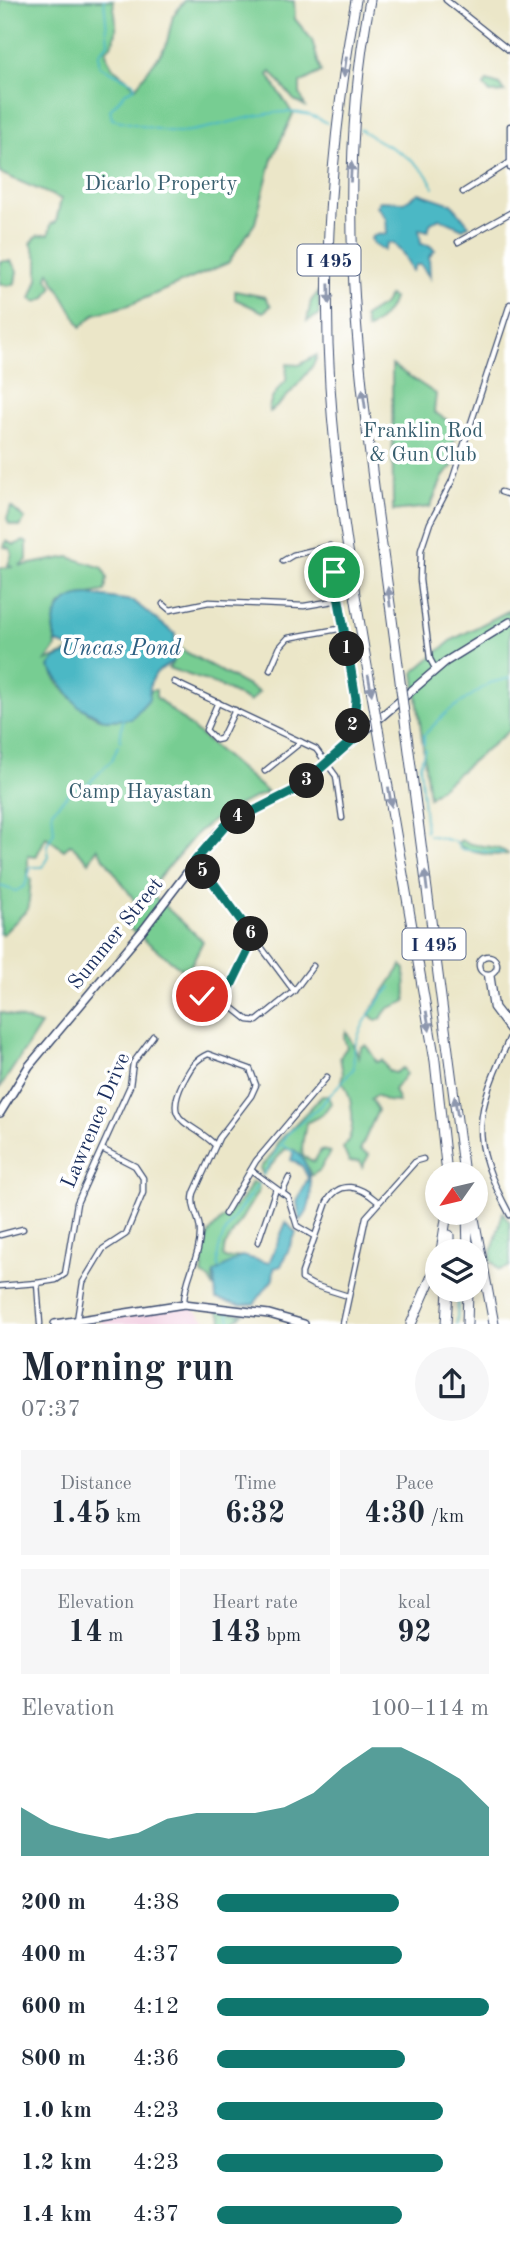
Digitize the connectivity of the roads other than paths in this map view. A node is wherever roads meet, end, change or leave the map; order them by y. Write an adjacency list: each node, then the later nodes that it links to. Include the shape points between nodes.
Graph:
1 (356, 0): 43 (highway, I 495, one-way to 43, bridge, via 332,197 329,347 343,521 435,1061)
2 (370, 0): 44 (highway, I 495, one-way to 2, bridge, via 359,365 351,264 353,130)
3 (446, 0): 4 (street)
4 (510, 51)
5 (510, 126): 6 (street)
6 (509, 163): 7 (street); 8 (street)
7 (510, 168)
8 (463, 192)
9 (510, 214): 10 (street)
10 (458, 242)
11 (510, 304): 20 (street, via 452,481 424,539 420,568 430,659)
12 (501, 492): 13 (street)
13 (510, 495)
14 (283, 562): 15 (street, via 330,546)
15 (339, 600): 16 (street, via 304,606 209,602 170,610); 18 (street)
16 (163, 604)
17 (510, 621): 20 (main road, Summer Street)
18 (344, 628): 19 (street, via 288,638); 24 (street, via 356,699)
19 (270, 670)
20 (436, 670): 24 (main road, Summer Street)
21 (174, 682): 22 (street)
22 (218, 702): 23 (street); 23 (street, via 206,730 219,740)
23 (235, 710): 25 (street)
24 (356, 737): 26 (main road, Summer Street)
25 (302, 742): 26 (street); 27 (street)
26 (327, 762): 28 (street, via 338,782); 29 (main road, Summer Street, via 287,795 226,825)
27 (265, 771)
28 (342, 818)
29 (193, 863): 30 (street); 39 (main road, Summer Street, via 29,1066)
30 (254, 938): 32 (street); 34 (street)
31 (313, 966): 32 (street)
32 (294, 991): 34 (street, via 257,1021 248,1020)
33 (202, 996): 34 (street)
34 (223, 1002)
35 (510, 1026): 36 (street, via 496,1007 489,974 492,1008)
36 (510, 1034): 49 (street, via 485,1092 480,1127 486,1167)
37 (153, 1036): 41 (street, Lawrence Drive, via 133,1063 131,1086)
38 (327, 1077): 45 (street)
39 (0, 1113)
40 (215, 1144): 40 (street, via 251,1096 256,1080 250,1069 208,1054 197,1059 174,1102 175,1111 186,1123); 61 (street, via 192,1197 199,1244)
41 (102, 1149): 55 (street, Lawrence Drive, via 76,1203 65,1273 57,1280); 62 (street, via 135,1166 143,1178 143,1193 125,1234 103,1249 83,1282)
42 (423, 1159): 47 (street)
43 (446, 1162)
44 (463, 1162)
45 (251, 1170): 46 (street); 48 (street)
46 (276, 1189): 52 (street); 54 (street, via 283,1190 292,1203 298,1228)
47 (377, 1201): 54 (street, via 356,1186 336,1191); 58 (street, via 363,1223)
48 (226, 1213)
49 (510, 1215)
50 (475, 1225): 65 (highway)
51 (23, 1229): 53 (street)
52 (262, 1230)
53 (0, 1235)
54 (314, 1237): 58 (street, via 301,1278)
55 (37, 1283): 56 (street); 66 (street)
56 (0, 1286)
57 (425, 1292): 64 (highway)
58 (348, 1296): 69 (street)
59 (447, 1302): 70 (highway)
60 (468, 1302): 71 (highway)
61 (184, 1304): 63 (main road); 68 (main road, via 269,1314)
62 (77, 1320): 63 (main road); 67 (main road)
63 (97, 1320)
64 (412, 1323)
65 (494, 1323)
66 (40, 1324)
67 (55, 1324)
68 (304, 1324)
69 (343, 1324)
70 (446, 1324)
71 (467, 1324)

